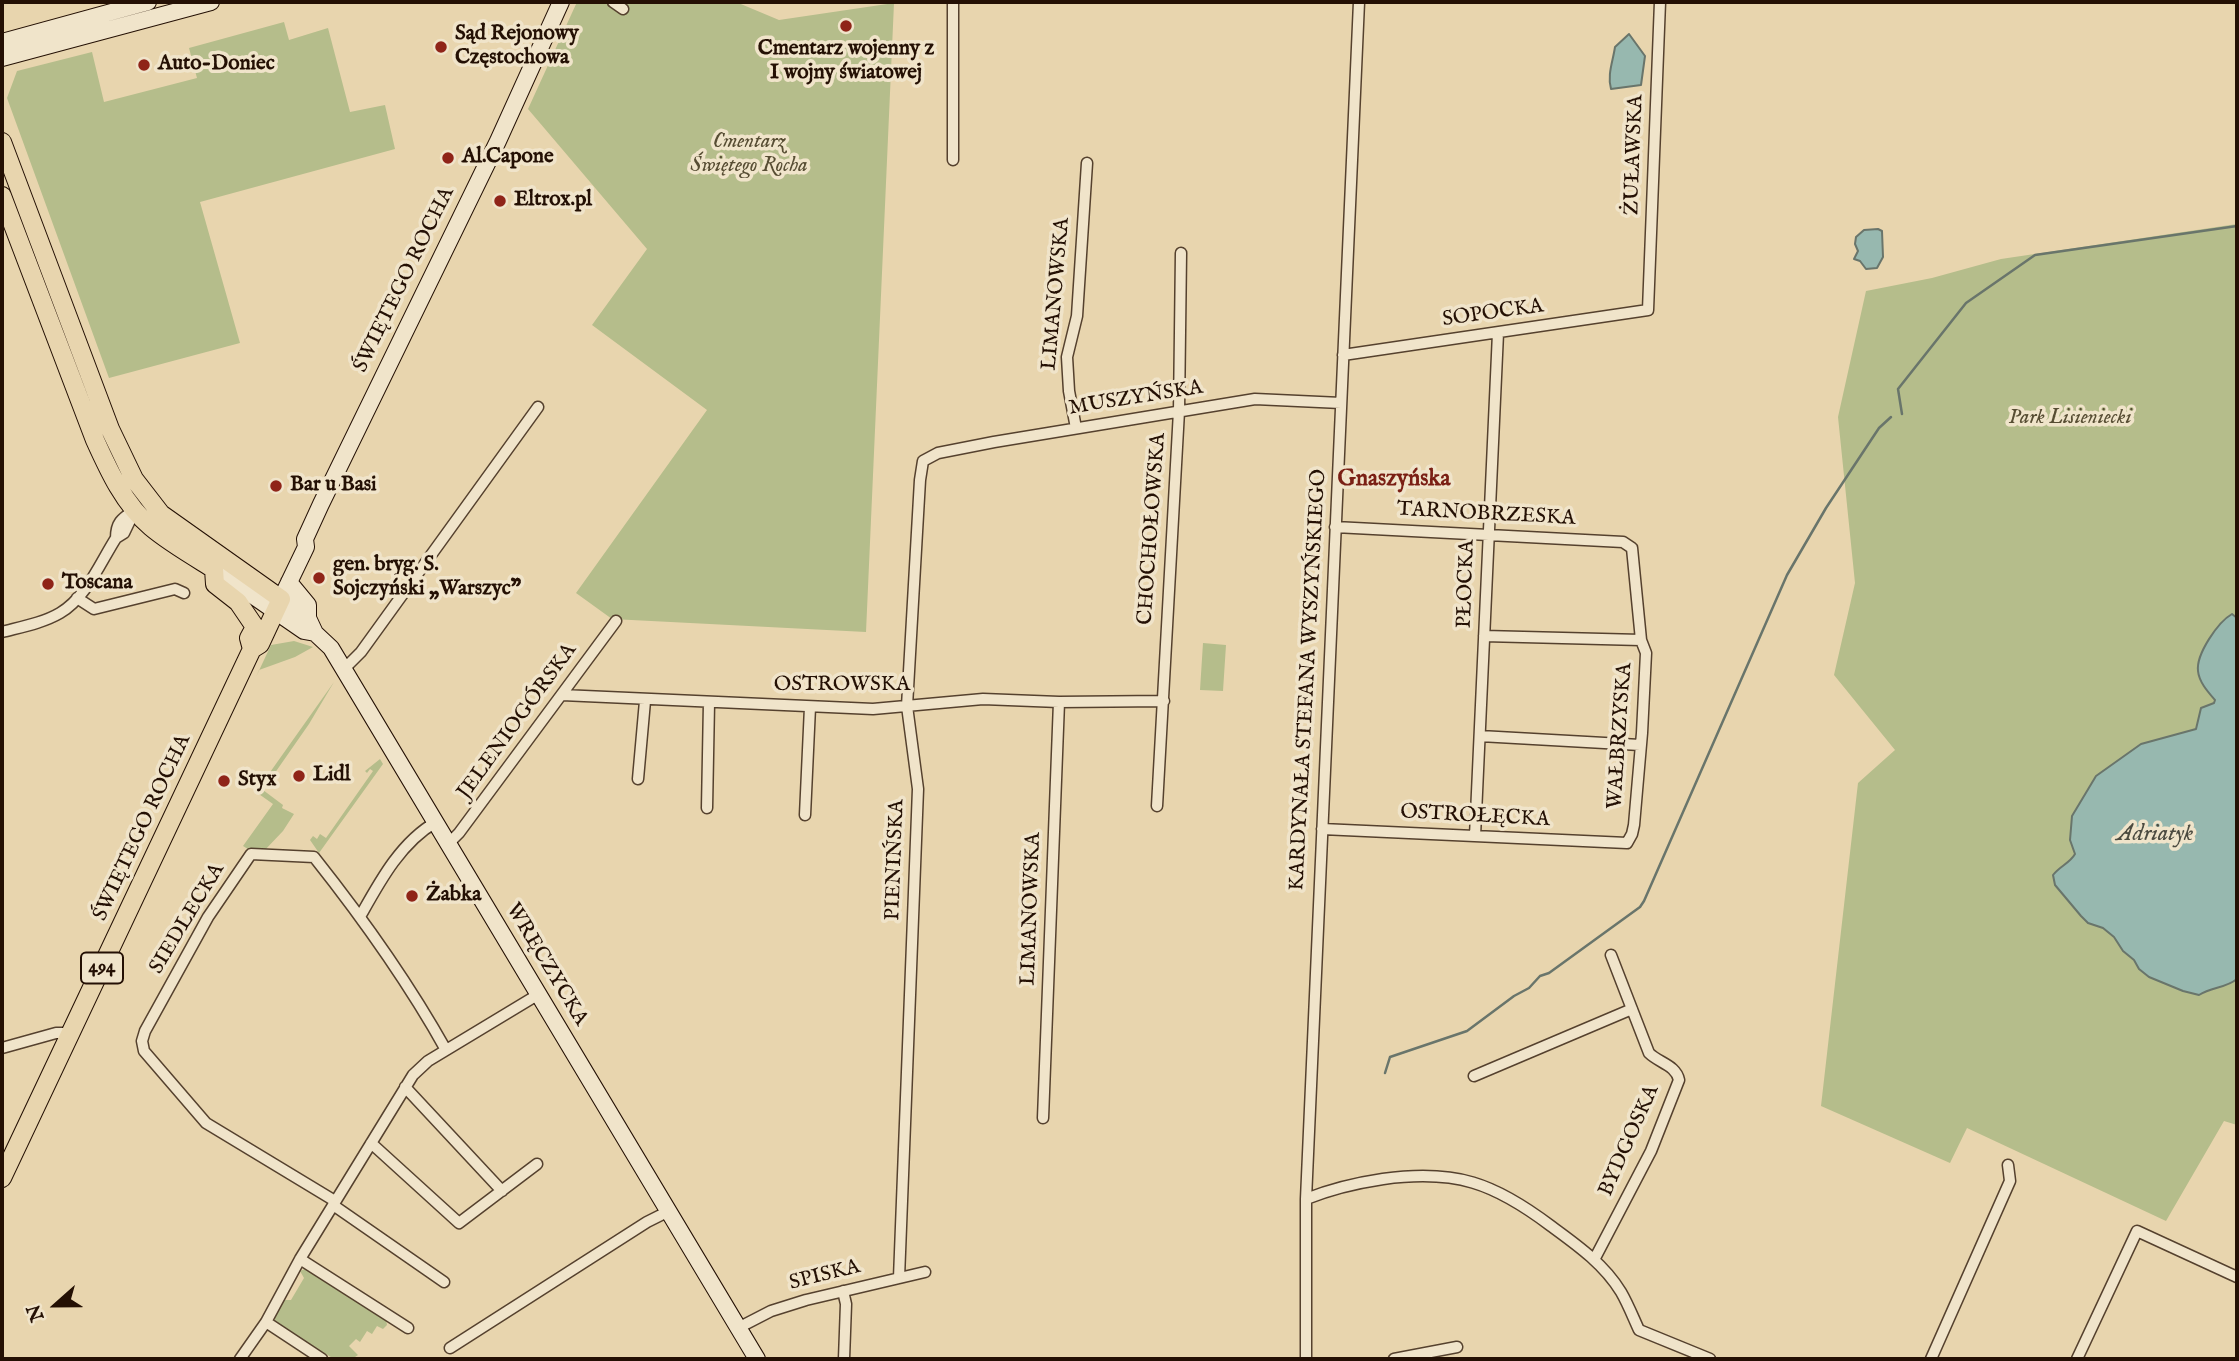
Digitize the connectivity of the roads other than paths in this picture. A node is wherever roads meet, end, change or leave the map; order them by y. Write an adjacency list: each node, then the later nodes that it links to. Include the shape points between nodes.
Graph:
1 (148, 2): 9 (main road)
2 (211, 2): 10 (main road)
3 (561, 2): 27 (main road, ŚWIĘTEGO ROCHA)
4 (613, 2): 8 (street)
5 (953, 2): 12 (street)
6 (1359, 2): 18 (street, KARDYNAŁA STEFANA WYSZYŃSKIEGO)
7 (1660, 2): 16 (street, ŻUŁAWSKA)
8 (623, 9)
9 (2, 41)
10 (2, 58)
11 (3, 142): 24 (main road)
12 (953, 160)
13 (1087, 163): 22 (street, LIMANOWSKA, via 1077,316 1067,357)
14 (2, 196): 24 (main road, via 95,440 112,476)
15 (1181, 253): 21 (street, CHOCHOŁOWSKA)
16 (1648, 310): 17 (street, SOPOCKA)
17 (1497, 333): 18 (street, SOPOCKA); 26 (street, PŁOCKA)
18 (1343, 355): 19 (street, KARDYNAŁA STEFANA WYSZYŃSKIEGO)
19 (1341, 403): 21 (street, MUSZYŃSKA, via 1255,399); 25 (street, KARDYNAŁA STEFANA WYSZYŃSKIEGO)
20 (538, 407): 42 (street, via 361,652)
21 (1179, 411): 22 (street, MUSZYŃSKA); 45 (street, CHOCHOŁOWSKA)
22 (1076, 428): 23 (street, MUSZYŃSKA)
23 (937, 453): 48 (street, PIENIŃSKA, via 923,461 920,480)
24 (141, 504): 29 (main road, via 150,526); 32 (street); 33 (main road, via 161,514)
25 (1335, 527): 26 (street, TARNOBRZESKA); 57 (street, KARDYNAŁA STEFANA WYSZYŃSKIEGO)
26 (1488, 534): 28 (street, TARNOBRZESKA, via 1623,542); 39 (street, PŁOCKA)
27 (305, 539): 30 (main road, ŚWIĘTEGO ROCHA, via 306,547); 33 (main road, ŚWIĘTEGO ROCHA, via 298,543)
28 (1632, 548): 40 (street, WAŁBRZYSKA)
29 (214, 569): 33 (main road); 36 (main road, via 215,584 238,602)
30 (289, 582): 33 (main road, ŚWIĘTEGO ROCHA); 34 (main road, via 308,605)
31 (184, 593): 32 (street, via 175,589 94,609)
32 (77, 598): 37 (street, via 60,614)
33 (273, 602): 34 (main road, WRĘCZYCKA); 36 (main road, ŚWIĘTEGO ROCHA / 494); 38 (main road, WRĘCZYCKA, via 304,631); 41 (main road, ŚWIĘTEGO ROCHA / 494, via 260,644)
34 (308, 618): 38 (main road, WRĘCZYCKA)
35 (616, 621): 43 (street, JELENIOGÓRSKA)
36 (255, 627): 41 (main road, ŚWIĘTEGO ROCHA / 494, via 249,638)
37 (2, 632)
38 (315, 633): 42 (main road, WRĘCZYCKA)
39 (1484, 636): 40 (street); 50 (street, PŁOCKA)
40 (1641, 640): 51 (street, WAŁBRZYSKA, via 1646,653)
41 (252, 649): 65 (main road, ŚWIĘTEGO ROCHA / 494)
42 (344, 669): 56 (main road, WRĘCZYCKA)
43 (562, 695): 44 (street, OSTROWSKA); 59 (street, JELENIOGÓRSKA)
44 (645, 701): 47 (street, OSTROWSKA); 52 (street)
45 (1164, 701): 46 (street, OSTROWSKA); 53 (street, CHOCHOŁOWSKA)
46 (1059, 702): 48 (street, OSTROWSKA, via 982,699); 70 (street, LIMANOWSKA)
47 (709, 703): 49 (street, OSTROWSKA); 54 (street)
48 (907, 706): 49 (street, OSTROWSKA); 83 (street, PIENIŃSKA, via 918,789)
49 (810, 707): 55 (street)
50 (1480, 736): 51 (street); 58 (street, PŁOCKA)
51 (1640, 745): 60 (street, WAŁBRZYSKA, via 1634,825)
52 (638, 779)
53 (1157, 806)
54 (707, 808)
55 (805, 815)
56 (436, 822): 59 (main road, WRĘCZYCKA); 61 (street, via 416,836 382,876)
57 (1322, 829): 58 (street, OSTROŁĘCKA); 76 (street, KARDYNAŁA STEFANA WYSZYŃSKIEGO)
58 (1475, 836): 60 (street, OSTROŁĘCKA)
59 (449, 843): 63 (main road, WRĘCZYCKA)
60 (1627, 843)
61 (361, 915): 67 (street, SIEDLECKA, via 413,991); 77 (street, SIEDLECKA, via 314,857 251,855 208,917 142,1041 144,1051 206,1123)
62 (1611, 955): 64 (street, BYDGOSKA)
63 (540, 994): 67 (street); 78 (main road, WRĘCZYCKA)
64 (1632, 1009): 68 (street); 80 (street, BYDGOSKA, via 1649,1053 1674,1068 1679,1080 1651,1151)
65 (71, 1033): 66 (street); 74 (main road, ŚWIĘTEGO ROCHA / 494)
66 (2, 1048)
67 (446, 1050): 69 (street, via 420,1068)
68 (1474, 1076)
69 (405, 1087): 71 (street); 75 (street)
70 (1043, 1118)
71 (371, 1143): 75 (street, via 459,1223); 77 (street)
72 (537, 1164): 75 (street)
73 (2008, 1165): 98 (street, via 2010,1181)
74 (2, 1178)
75 (502, 1191)
76 (1306, 1199): 80 (street, via 1356,1184 1418,1174 1465,1180 1527,1207); 95 (street, KARDYNAŁA STEFANA WYSZYŃSKIEGO)
77 (334, 1203): 79 (street); 84 (street)
78 (669, 1211): 88 (main road, WRĘCZYCKA); 90 (street)
79 (300, 1259): 86 (street); 87 (street)
80 (1594, 1259): 97 (street, via 1621,1293 1639,1330)
81 (925, 1272): 83 (street, SPISKA)
82 (2237, 1277): 99 (street, via 2137,1231)
83 (898, 1278): 85 (street, SPISKA)
84 (444, 1282)
85 (843, 1291): 88 (street, SPISKA, via 771,1311); 94 (street)
86 (266, 1322): 91 (street); 92 (street)
87 (408, 1328)
88 (738, 1328): 93 (main road, WRĘCZYCKA)
89 (1457, 1347): 96 (street)
90 (450, 1348)
91 (240, 1359)
92 (322, 1359)
93 (757, 1359)
94 (844, 1359)
95 (1307, 1359)
96 (1394, 1359)
97 (1710, 1359)
98 (1931, 1359)
99 (2077, 1359)

